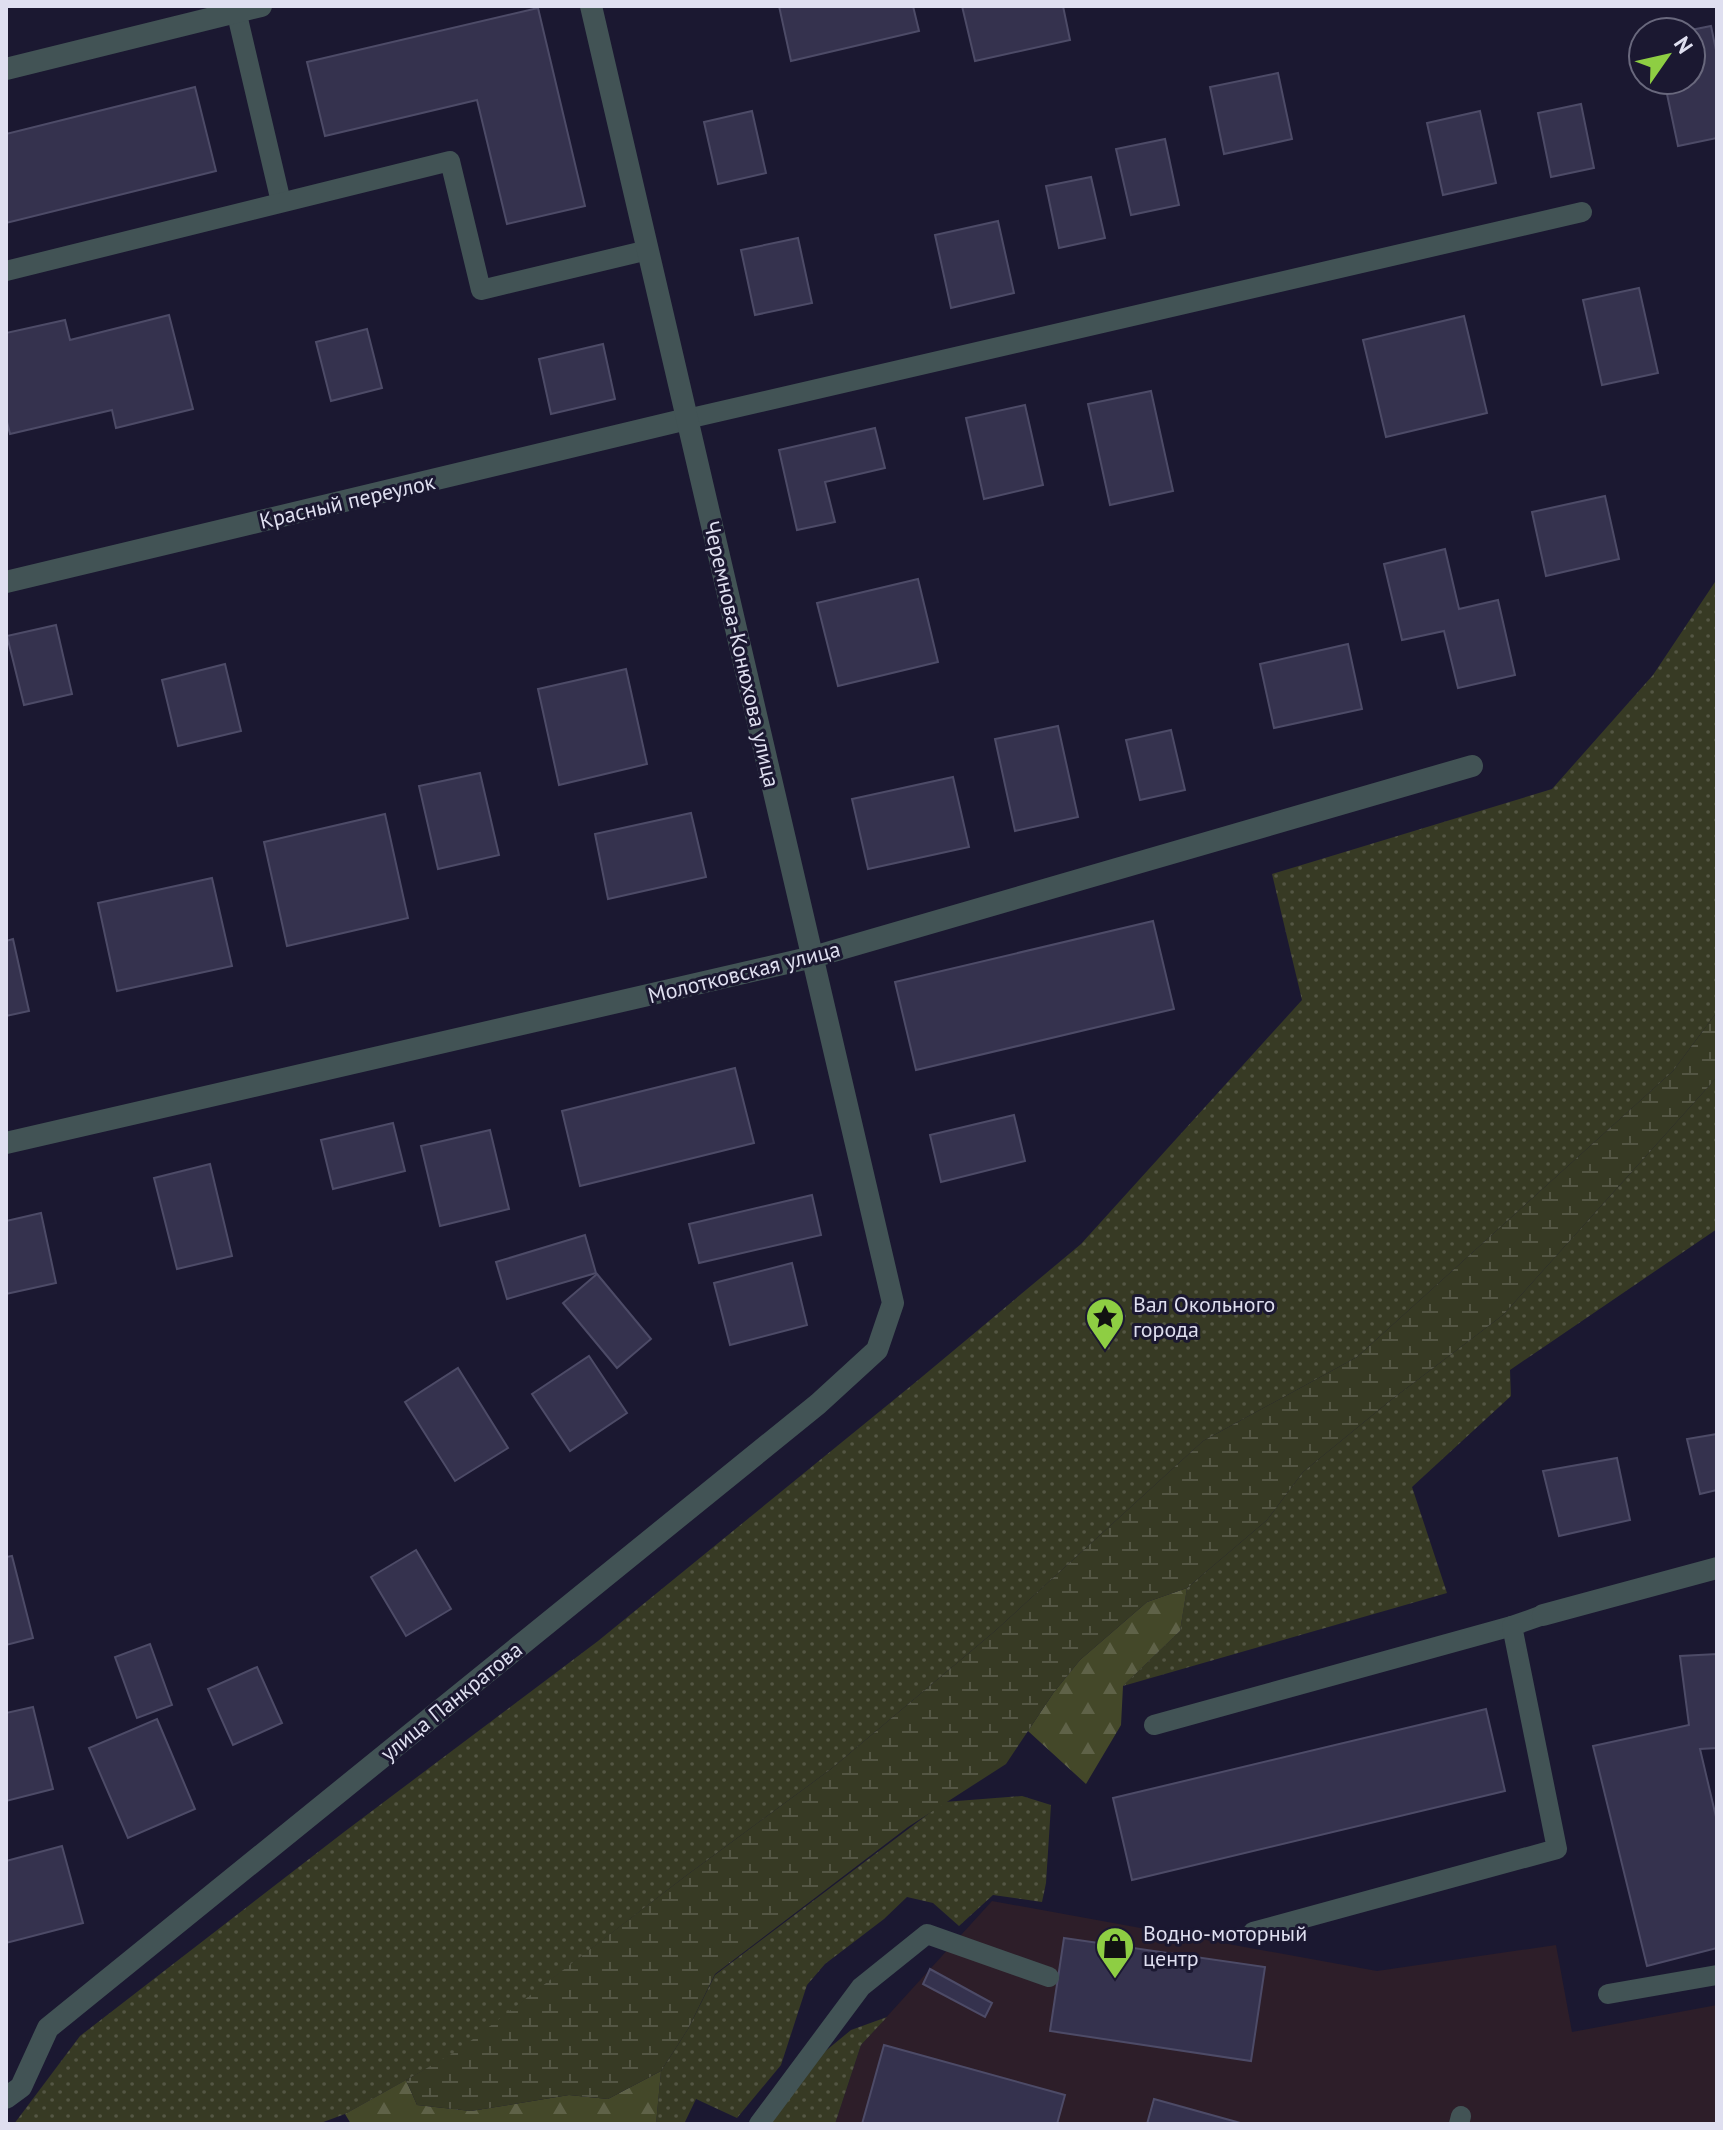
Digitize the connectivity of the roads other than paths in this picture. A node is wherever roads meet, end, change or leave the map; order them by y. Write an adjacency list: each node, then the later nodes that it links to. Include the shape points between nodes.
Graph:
1 (261, 6): 3 (street)
2 (591, 6): 7 (street, Черемнова-Конюхова улица)
3 (236, 9): 4 (street); 5 (lane)
4 (6, 69)
5 (281, 202): 7 (lane, via 450,161 481,290); 8 (lane)
6 (1582, 212): 9 (lane)
7 (648, 250): 9 (street, Черемнова-Конюхова улица)
8 (6, 271)
9 (687, 419): 10 (street, Красный переулок); 12 (street, Черемнова-Конюхова улица)
10 (6, 582)
11 (1472, 766): 12 (street, Молотковская улица)
12 (813, 957): 13 (street, Молотковская улица); 14 (street, Черемнова-Конюхова улица)
13 (6, 1143)
14 (893, 1303): 23 (street, улица Панкратова, via 877,1350 818,1404 48,2028 21,2087)
15 (1717, 1568): 16 (street)
16 (1543, 1615): 17 (lane)
17 (1512, 1626): 18 (lane); 19 (lane, via 1557,1849)
18 (1154, 1725)
19 (1253, 1932)
20 (1717, 1975): 22 (lane)
21 (1049, 1977): 24 (lane, via 927,1934 861,1987)
22 (1608, 1994)
23 (6, 2098)
24 (759, 2124)

